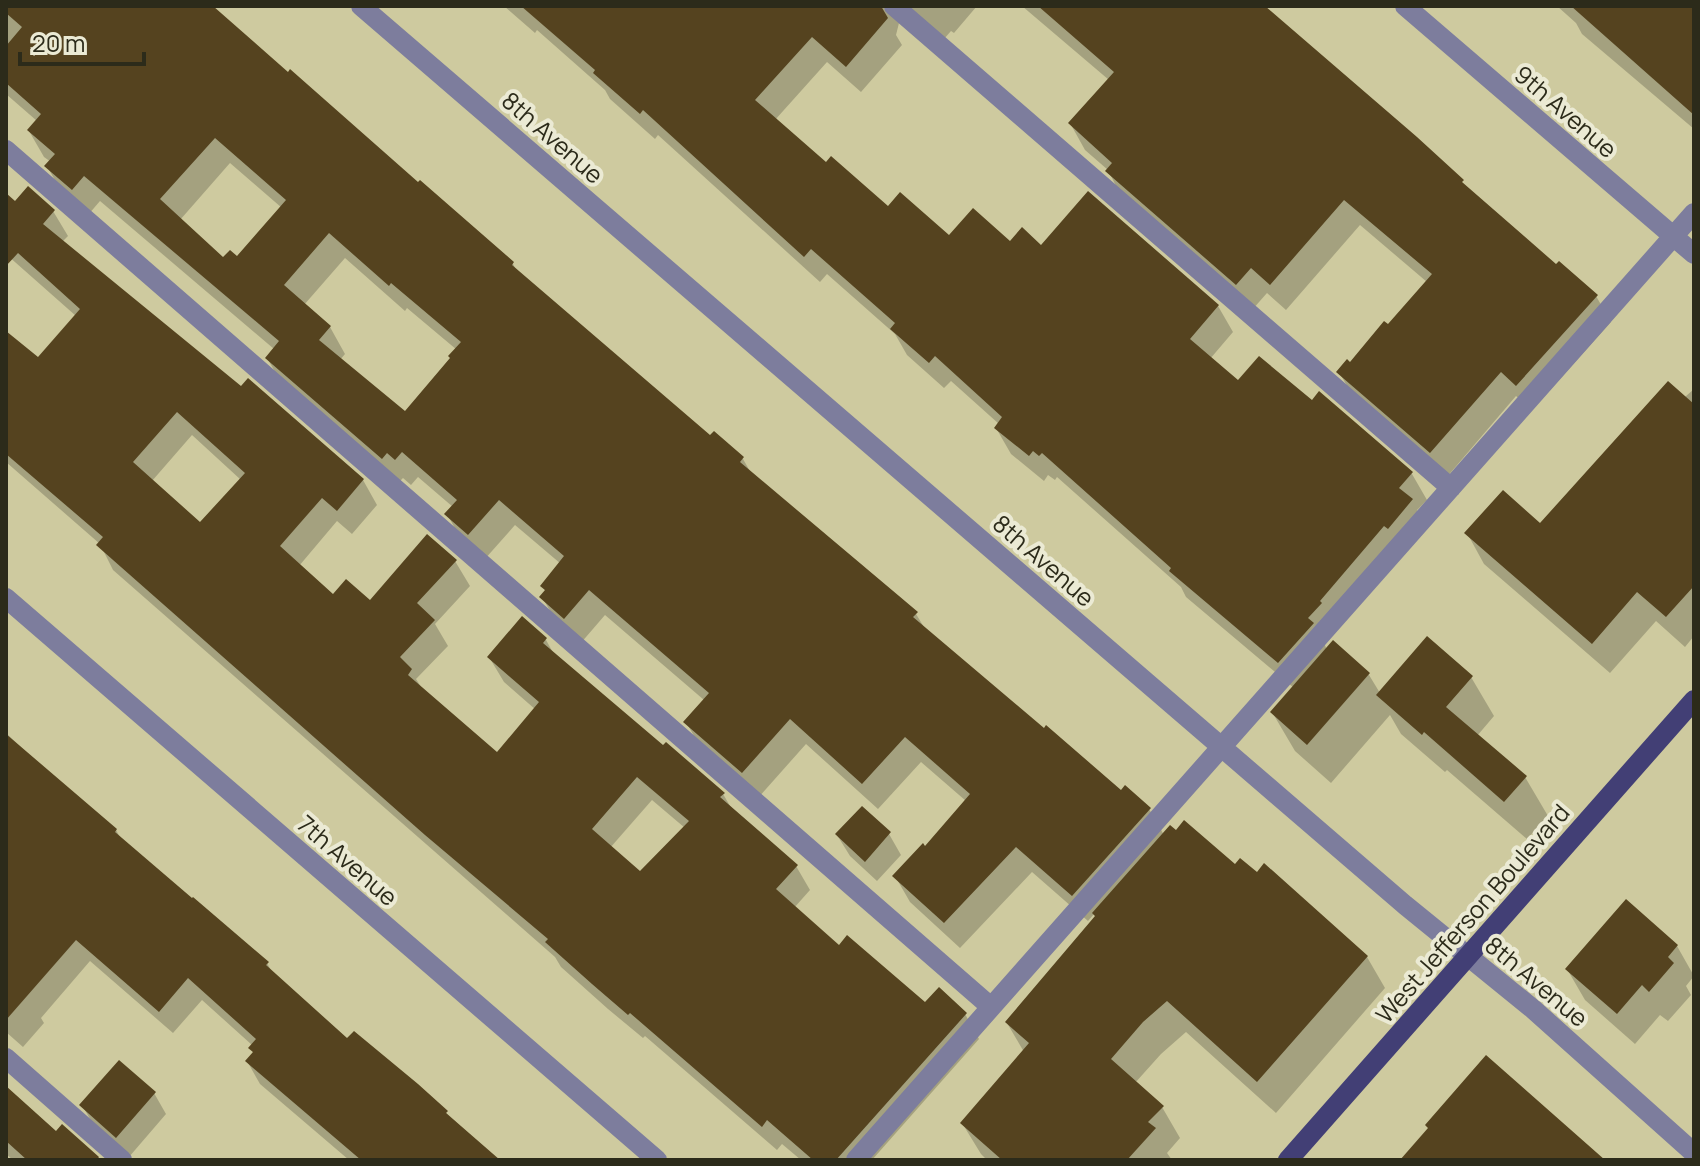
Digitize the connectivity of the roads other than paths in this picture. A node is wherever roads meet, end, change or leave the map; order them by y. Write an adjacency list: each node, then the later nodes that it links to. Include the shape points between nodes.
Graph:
1 (361, 6): 11 (street, 8th Avenue)
2 (894, 6): 8 (street)
3 (1405, 6): 6 (street, 9th Avenue)
4 (6, 150): 13 (street)
5 (1694, 213): 6 (street)
6 (1673, 237): 7 (street, 9th Avenue); 8 (street)
7 (1694, 254)
8 (1451, 488): 11 (street)
9 (6, 598): 17 (street, 7th Avenue)
10 (1694, 700): 12 (main road, West Jefferson Boulevard)
11 (1221, 747): 12 (street, 8th Avenue); 13 (street)
12 (1468, 956): 15 (street, 8th Avenue); 19 (main road, West Jefferson Boulevard)
13 (991, 1007): 18 (street)
14 (6, 1058): 16 (street)
15 (1694, 1153)
16 (122, 1160)
17 (657, 1160)
18 (856, 1160)
19 (1288, 1160)

